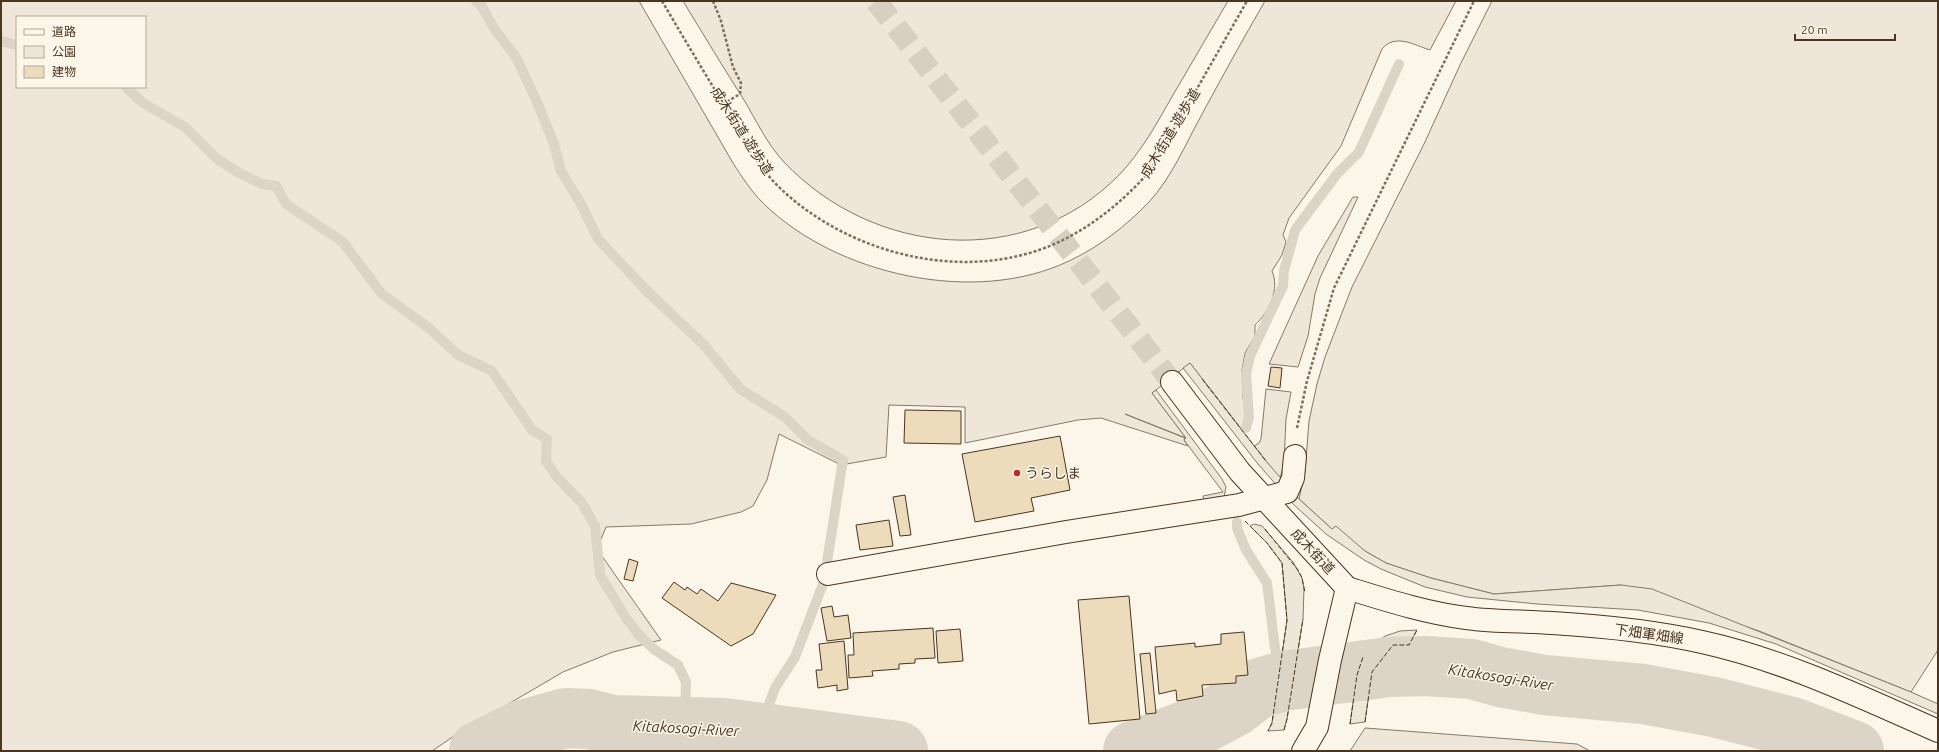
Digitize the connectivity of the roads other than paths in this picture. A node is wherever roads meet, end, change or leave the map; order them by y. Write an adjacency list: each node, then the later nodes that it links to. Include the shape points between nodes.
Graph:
1 (1172, 382): 3 (main road, 成木街道, via 1240,472)
2 (1295, 456): 3 (main road, via 1293,478 1287,492)
3 (1263, 498): 4 (main road, via 1239,505); 5 (main road, 成木街道)
4 (828, 574)
5 (1347, 588): 6 (main road, 下畑軍畑線, via 1406,605 1467,618 1647,632 1702,642 1800,672); 7 (main road, via 1317,727)
6 (1938, 731)
7 (1303, 751)

